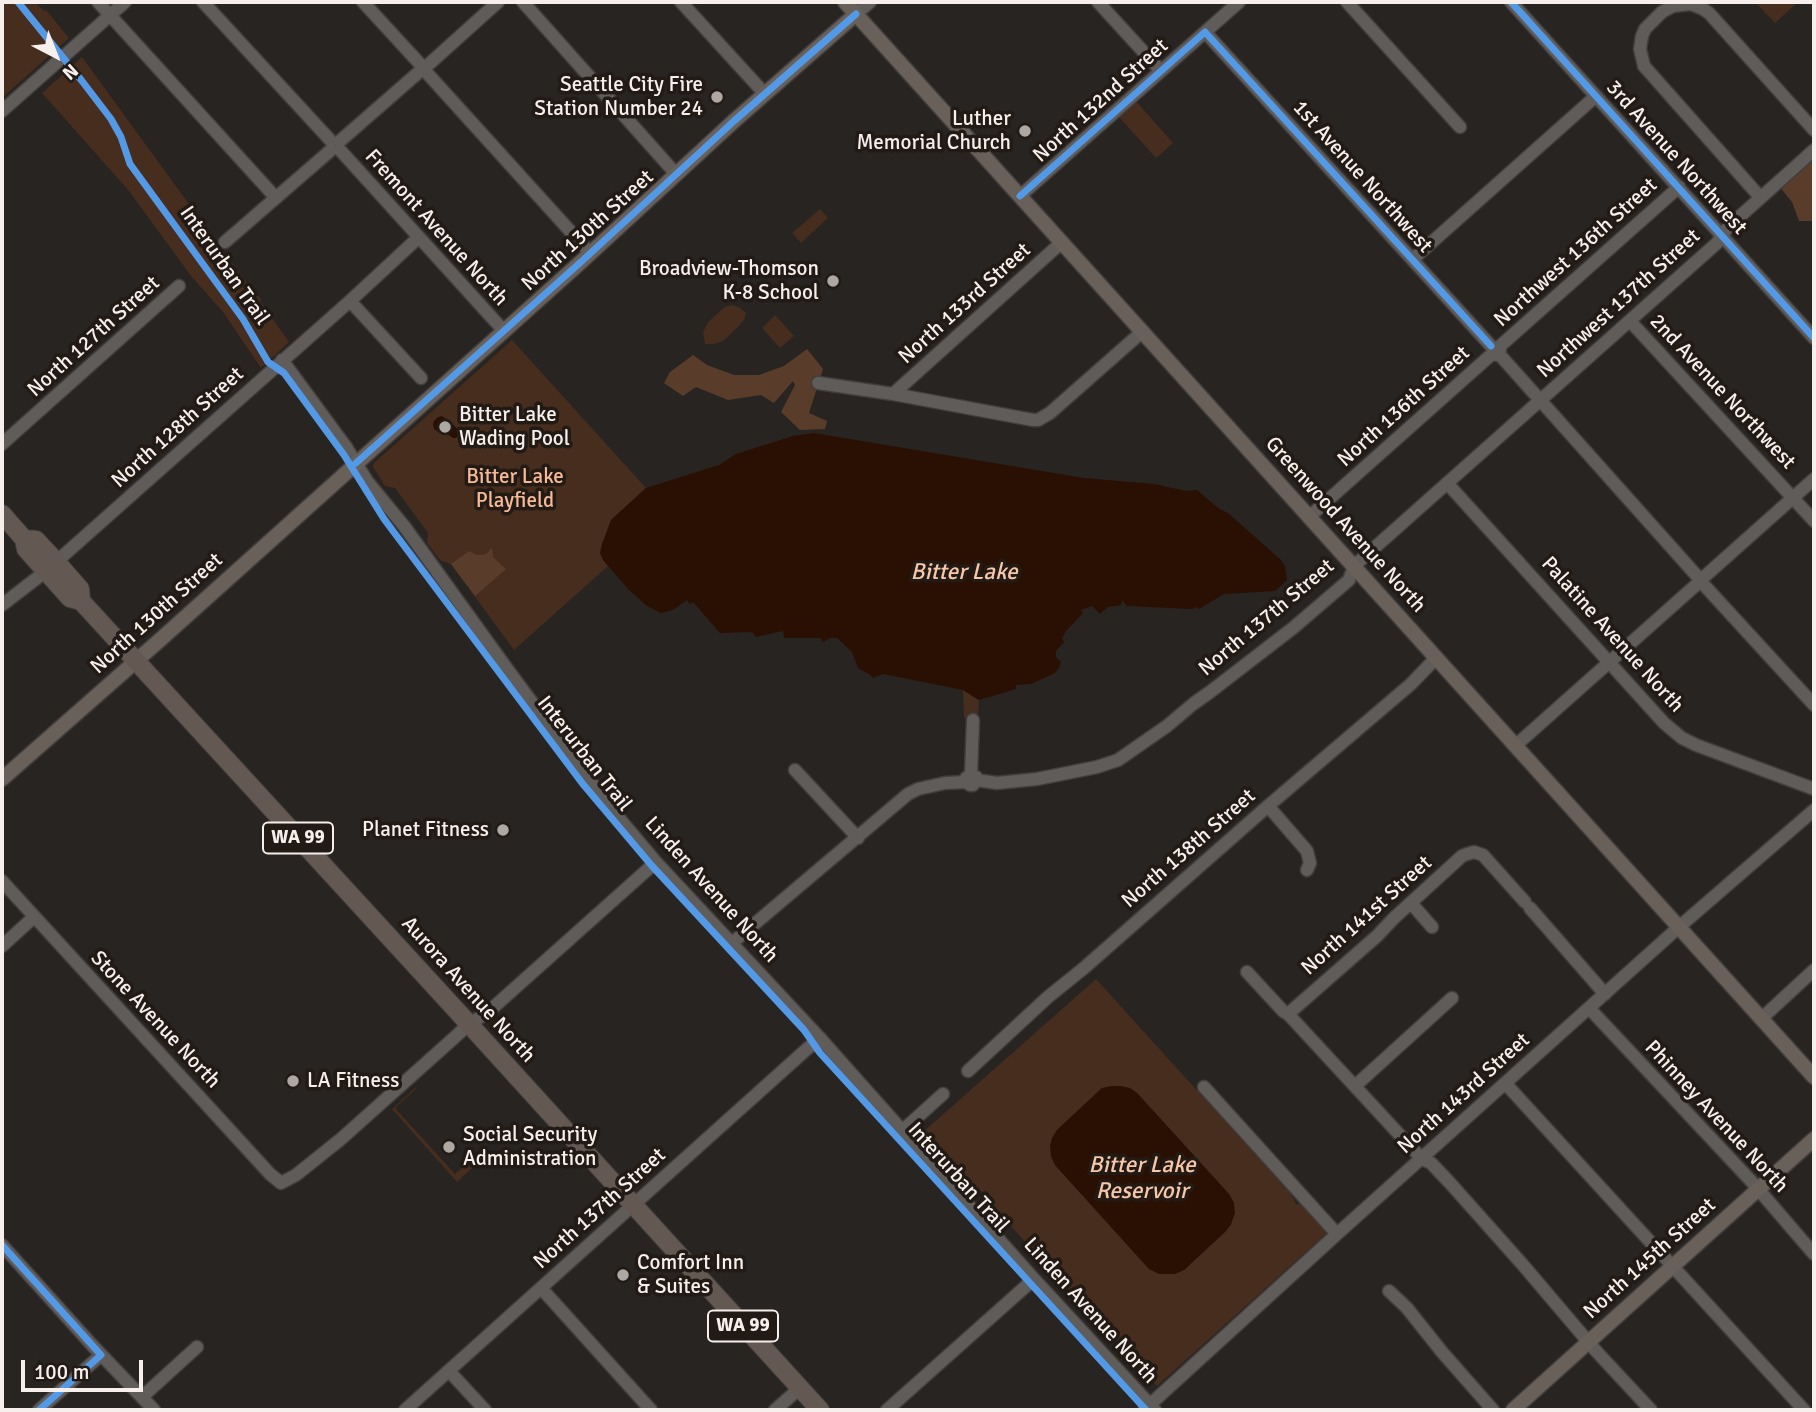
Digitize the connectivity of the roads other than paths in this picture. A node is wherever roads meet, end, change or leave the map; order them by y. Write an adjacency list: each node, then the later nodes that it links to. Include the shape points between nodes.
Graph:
1 (98, 2): 15 (street)
2 (125, 2): 15 (street)
3 (203, 2): 24 (street, Fremont Avenue North)
4 (363, 2): 17 (street)
5 (498, 2): 17 (street)
6 (523, 2): 26 (street)
7 (681, 2): 19 (street)
8 (845, 2): 14 (main road, Greenwood Avenue North)
9 (870, 2): 14 (street, North 130th Street)
10 (1098, 2): 18 (street)
11 (1239, 2): 16 (street, North 132nd Street)
12 (1347, 2): 22 (street)
13 (1511, 2): 20 (street, 3rd Avenue Northwest)
14 (856, 14): 19 (main road, North 130th Street); 28 (main road, Greenwood Avenue North)
15 (110, 15): 21 (street); 29 (street)
16 (1205, 32): 18 (street, North 132nd Street); 36 (street, 1st Avenue Northwest)
17 (423, 68): 24 (street); 35 (street)
18 (1161, 71): 28 (street, North 132nd Street)
19 (765, 94): 26 (main road, North 130th Street)
20 (1596, 96): 27 (street, 3rd Avenue Northwest); 36 (street)
21 (2, 111)
22 (1460, 127)
23 (1814, 130): 30 (street, via 1709,13 1679,4 1645,29 1640,43 1644,66)
24 (335, 146): 29 (street); 32 (street, Fremont Avenue North)
25 (1814, 150): 30 (street, Northwest 137th Street)
26 (676, 174): 35 (main road, North 130th Street)
27 (1679, 187): 31 (street, 3rd Avenue Northwest); 43 (street, Northwest 136th Street)
28 (1020, 196): 34 (main road, Greenwood Avenue North)
29 (276, 198): 33 (street)
30 (1760, 198): 31 (street, Northwest 137th Street)
31 (1722, 235): 39 (street, Northwest 137th Street); 42 (street, 3rd Avenue Northwest)
32 (418, 238): 38 (street, North 128th Street); 40 (street, Fremont Avenue North)
33 (225, 242)
34 (1062, 242): 41 (main road, Greenwood Avenue North); 47 (street, North 133rd Street)
35 (590, 253): 40 (main road, North 130th Street)
36 (1413, 258): 43 (street, 1st Avenue Northwest)
37 (179, 286): 49 (street, North 127th Street)
38 (350, 301): 44 (street, North 128th Street); 45 (street)
39 (1630, 321): 48 (street, Northwest 137th Street); 53 (street, 2nd Avenue Northwest)
40 (504, 331): 50 (main road, North 130th Street)
41 (1143, 331): 47 (street, via 1038,419); 55 (main road, Greenwood Avenue North)
42 (1814, 338)
43 (1495, 350): 48 (street, 1st Avenue Northwest); 55 (street, North 136th Street)
44 (282, 360): 50 (street, Linden Avenue North); 58 (street, North 128th Street)
45 (421, 378)
46 (818, 383): 47 (street)
47 (893, 394)
48 (1541, 401): 52 (street, North 137th Street); 59 (street, 1st Avenue Northwest)
49 (2, 444)
50 (356, 463): 62 (main road, North 130th Street); 74 (street, Linden Avenue North, via 608,804)
51 (1814, 479): 53 (street)
52 (1447, 483): 57 (street, North 137th Street); 63 (street, Palatine Avenue North)
53 (1793, 498): 56 (street, 2nd Avenue Northwest); 59 (street)
54 (2, 514): 58 (highway, Aurora Avenue North / WA 99, via 24,539 26,549)
55 (1310, 516): 57 (main road, Greenwood Avenue North)
56 (1814, 521)
57 (1354, 566): 61 (main road, Greenwood Avenue North); 69 (street, North 137th Street, via 1349,580 1293,628 1118,760 1037,779 997,783)
58 (51, 567): 60 (street, North 128th Street); 62 (highway, Aurora Avenue North / WA 99, via 70,598 81,601)
59 (1700, 581): 63 (street); 64 (street, 1st Avenue Northwest)
60 (2, 605)
61 (1436, 658): 66 (main road, Greenwood Avenue North); 71 (street, North 138th Street)
62 (135, 662): 68 (main road, North 130th Street); 90 (highway, Aurora Avenue North / WA 99)
63 (1609, 663): 66 (street); 70 (street, Palatine Avenue North, via 1682,738)
64 (1814, 705)
65 (973, 720): 69 (street)
66 (1515, 746): 80 (main road, Greenwood Avenue North)
67 (795, 770): 73 (street)
68 (2, 779)
69 (971, 779): 73 (street, North 137th Street, via 908,794)
70 (1814, 789)
71 (1268, 806): 75 (street, via 1307,851); 92 (street, North 138th Street)
72 (1814, 810): 80 (street, North 143rd Street)
73 (858, 838): 81 (street, North 137th Street)
74 (656, 862): 81 (street, Linden Avenue North); 90 (street)
75 (1307, 870)
76 (2, 881): 78 (street, Stone Avenue North)
77 (1410, 903): 79 (street); 85 (street, North 141st Street, via 1462,856 1483,855); 88 (street, North 141st Street)
78 (34, 917): 82 (street); 90 (street, Stone Avenue North, via 281,1183 341,1139)
79 (1432, 927)
80 (1679, 927): 85 (street, North 143rd Street); 89 (main road, Greenwood Avenue North)
81 (732, 943): 91 (street, Linden Avenue North)
82 (2, 946)
83 (1814, 970): 89 (street)
84 (1247, 972): 88 (street)
85 (1605, 994): 87 (street, North 143rd Street)
86 (1452, 998): 95 (street)
87 (1589, 1008): 94 (street, North 143rd Street); 101 (street, Phinney Avenue North)
88 (1288, 1014): 95 (street)
89 (1762, 1018): 93 (main road, Greenwood Avenue North)
90 (469, 1024): 102 (highway, Aurora Avenue North / WA 99)
91 (821, 1040): 98 (street, Linden Avenue North); 102 (street, North 137th Street)
92 (968, 1071)
93 (1814, 1077)
94 (1505, 1083): 100 (street, North 143rd Street); 106 (street)
95 (1355, 1086): 100 (street)
96 (1204, 1087): 103 (street)
97 (943, 1094): 98 (street)
98 (903, 1130): 107 (street, Linden Avenue North)
99 (1814, 1139): 101 (main road, North 145th Street)
100 (1422, 1158): 103 (street, North 143rd Street); 110 (street)
101 (1759, 1189): 105 (street, Phinney Avenue North); 106 (main road, North 145th Street)
102 (633, 1205): 108 (street, North 137th Street); 114 (highway, Aurora Avenue North / WA 99)
103 (1337, 1234): 116 (street, North 143rd Street)
104 (2, 1245): 112 (street)
105 (1814, 1254)
106 (1673, 1267): 110 (main road, North 145th Street); 128 (street)
107 (1034, 1279): 116 (street, Linden Avenue North); 124 (street)
108 (541, 1288): 113 (street, North 137th Street); 121 (street)
109 (1388, 1291): 125 (street)
110 (1589, 1342): 126 (main road, North 145th Street); 127 (street)
111 (197, 1347): 115 (street)
112 (101, 1355): 115 (street); 117 (street)
113 (449, 1371): 119 (street, North 137th Street); 120 (street)
114 (800, 1388): 122 (street); 123 (highway, Aurora Avenue North / WA 99)
115 (142, 1396): 118 (street)
116 (1149, 1409)
117 (39, 1410)
118 (154, 1410)
119 (405, 1410)
120 (485, 1410)
121 (651, 1410)
122 (775, 1410)
123 (820, 1410)
124 (887, 1410)
125 (1493, 1410)
126 (1513, 1410)
127 (1651, 1410)
128 (1804, 1410)

